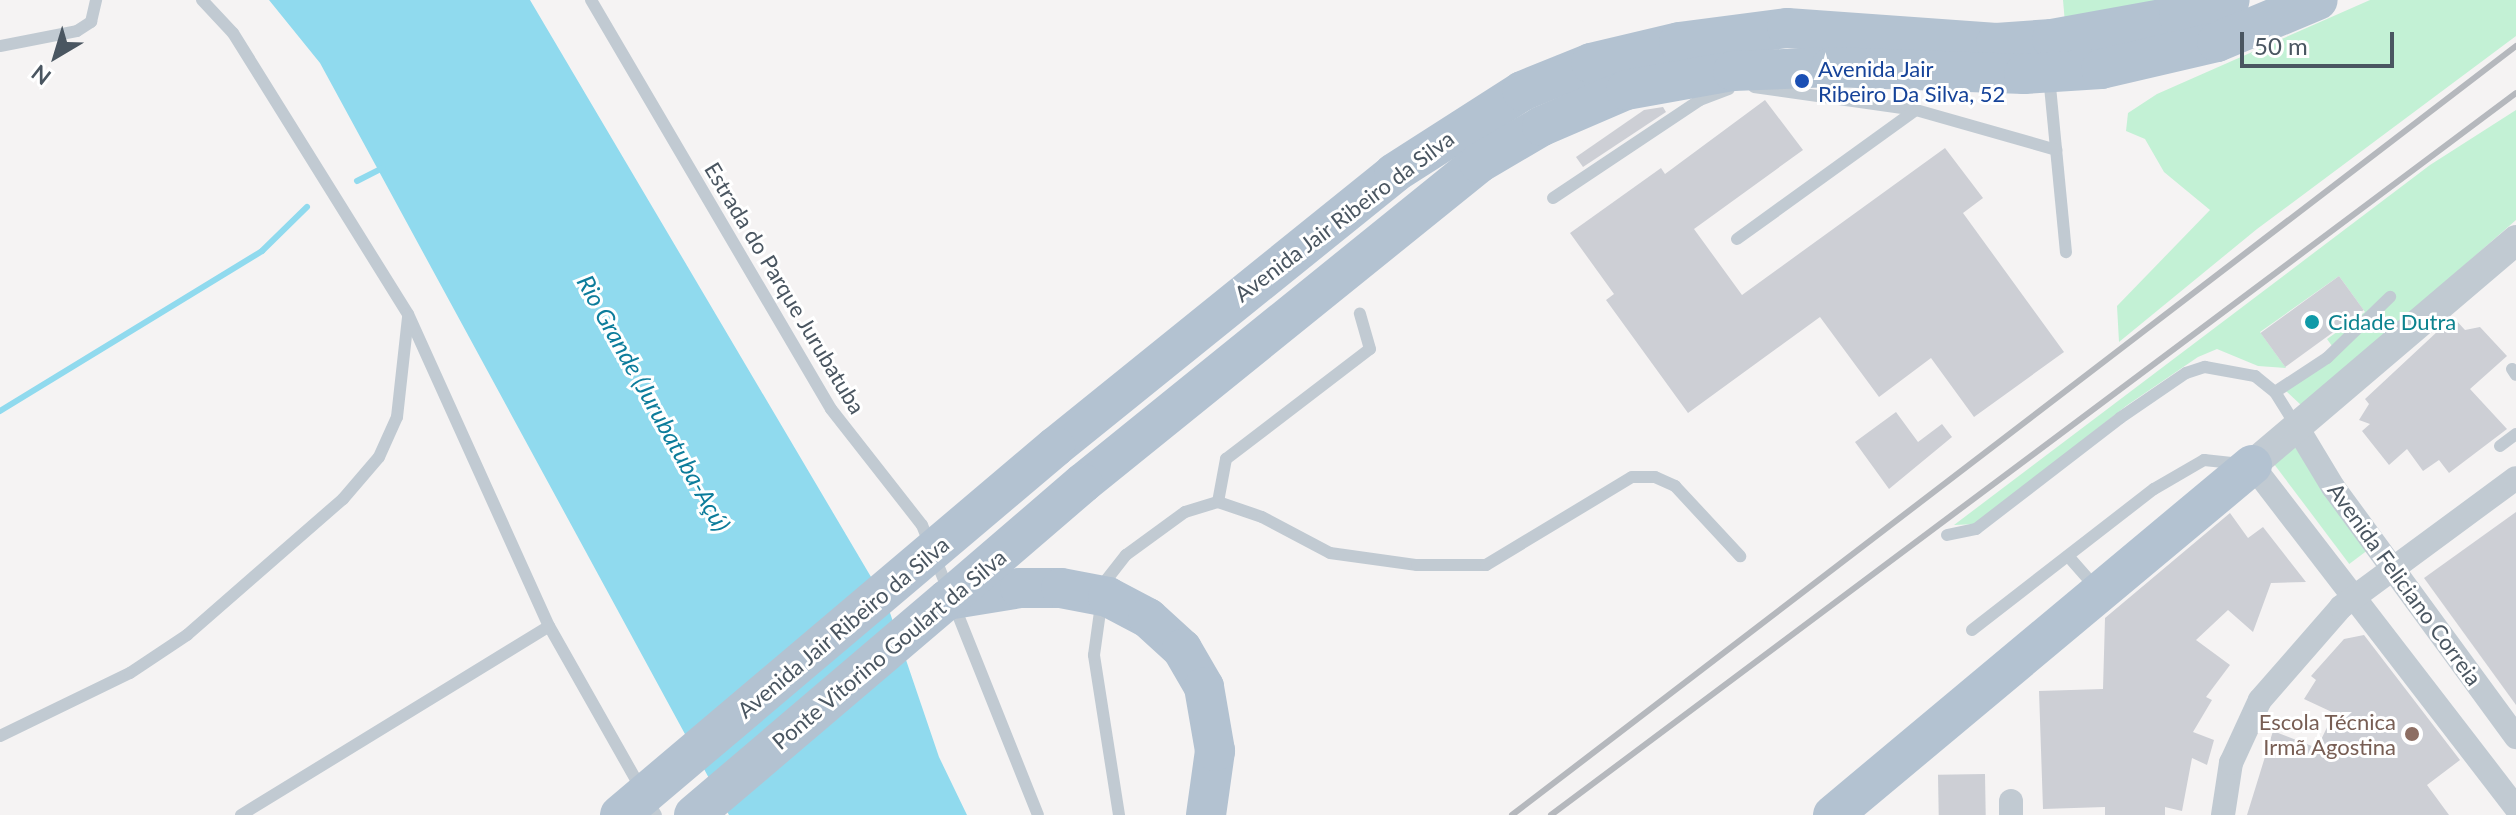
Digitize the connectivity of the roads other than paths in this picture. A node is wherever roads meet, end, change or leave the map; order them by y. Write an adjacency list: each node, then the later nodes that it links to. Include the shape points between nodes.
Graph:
1 (96, 0): 6 (lane, via 91,22 77,31)
2 (202, 0): 18 (lane, via 233,33)
3 (591, 0): 43 (lane, Estrada do Parque Jurubatuba, via 831,409 922,525)
4 (2318, 0): 5 (main road, Avenida Jair Ribeiro da Silva)
5 (2217, 12): 7 (main road, Avenida Jair Ribeiro da Silva, via 1996,43 1787,28); 8 (main road, Avenida Jair Ribeiro da Silva, via 2101,69)
6 (0, 46)
7 (1646, 51): 9 (main road); 40 (main road, Avenida Jair Ribeiro da Silva, bridge, via 1591,63 1522,91 1450,134 1273,268)
8 (2048, 74): 9 (main road, Avenida Jair Ribeiro da Silva, via 1747,70 1691,75); 11 (lane)
9 (1626, 90): 25 (main road, Avenida Jair Ribeiro da Silva, via 1542,126 1479,163)
10 (1916, 110): 11 (lane); 12 (lane, via 1741,85 1700,100); 13 (lane)
11 (2056, 150): 15 (lane)
12 (1553, 198)
13 (1737, 239)
14 (2516, 240): 20 (street)
15 (2066, 252)
16 (2390, 297): 19 (lane, via 2327,358)
17 (1360, 313): 26 (lane, via 1370,349 1226,459)
18 (408, 314): 34 (lane); 36 (lane, via 397,417 379,457 343,499 187,635 130,673)
19 (2275, 392): 20 (lane); 27 (lane, via 2239,370 2205,367 2186,373 1976,529)
20 (2298, 429): 23 (street); 30 (street, Avenida Feliciano Correia, via 2333,487)
21 (2516, 434): 22 (lane)
22 (2500, 446)
23 (2252, 465): 29 (lane, via 2204,460 2154,489); 31 (main road); 32 (street, Avenida Feliciano Correia)
24 (2516, 478): 30 (street)
25 (1083, 483): 33 (main road, Ponte Vitorino Goulart da Silva, bridge)
26 (1218, 502): 28 (lane, via 1262,517 1330,553 1417,565 1486,565 1632,477 1655,477 1675,486); 44 (lane, via 1185,512 1161,528 1126,555 1104,583 1094,655)
27 (1947, 535)
28 (1740, 556)
29 (2068, 556): 31 (lane); 35 (lane)
30 (2394, 565): 32 (street); 37 (street, Avenida Feliciano Correia)
31 (2099, 592): 46 (main road)
32 (2354, 595): 38 (street, Avenida Feliciano Correia); 47 (street, via 2260,700 2231,763)
33 (947, 600): 42 (main road, Ponte Vitorino Goulart da Silva); 45 (main road, bridge, via 1020,588 1061,588 1108,597 1148,618 1182,649 1204,687 1215,751)
34 (549, 626): 39 (lane); 41 (lane)
35 (1972, 630)
36 (0, 736)
37 (2516, 737)
38 (2516, 808)
39 (241, 815)
40 (620, 815)
41 (656, 815)
42 (694, 815)
43 (1038, 815)
44 (1119, 815)
45 (1206, 815)
46 (1833, 815)
47 (2223, 815)

